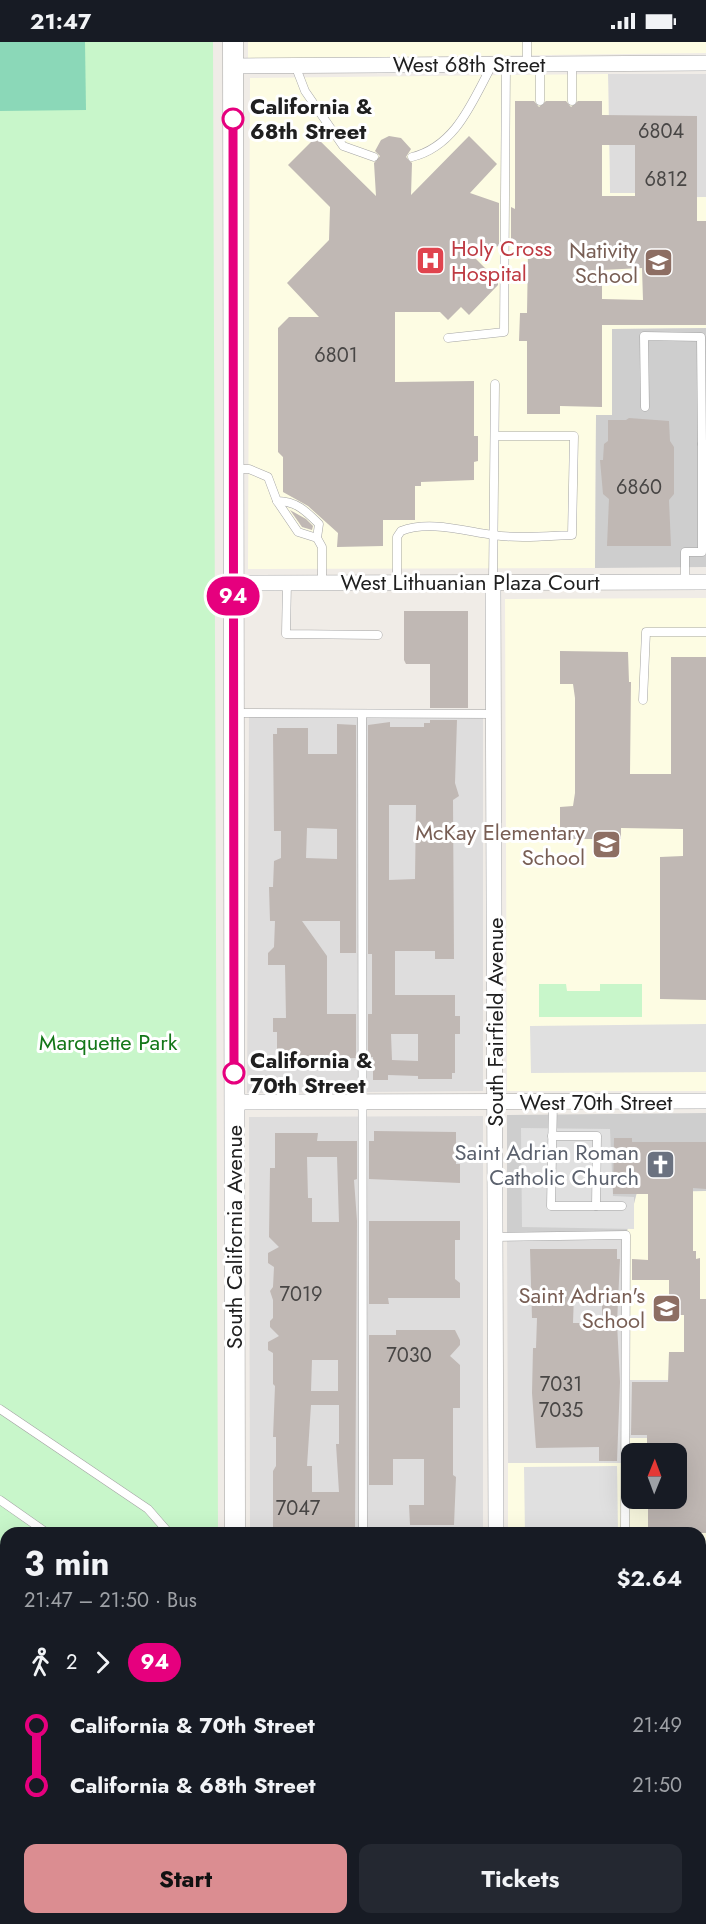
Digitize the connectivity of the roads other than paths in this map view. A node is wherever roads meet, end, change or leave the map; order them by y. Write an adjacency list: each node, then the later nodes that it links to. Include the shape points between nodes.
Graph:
1 (233, 42): 8 (street, South California Avenue)
2 (527, 42): 5 (lane)
3 (706, 63): 6 (street, West 68th Street)
4 (499, 64): 5 (street, West 68th Street); 7 (street, West 68th Street); 12 (lane, via 454,132 440,146); 13 (lane, via 504,332)
5 (533, 64): 6 (street, West 68th Street); 9 (lane)
6 (572, 64): 10 (lane)
7 (295, 65): 8 (street, West 68th Street); 11 (lane, via 305,91 343,146)
8 (233, 66): 18 (street, South California Avenue)
9 (540, 101)
10 (572, 101)
11 (374, 157)
12 (412, 157)
13 (447, 338)
14 (495, 384): 16 (lane)
15 (645, 407): 17 (lane, via 644,336 702,337)
16 (495, 436): 20 (lane); 20 (lane, via 574,436 572,536)
17 (704, 444): 26 (lane, via 702,552 685,552)
18 (233, 469): 19 (lane, via 249,469 268,477); 28 (street, South California Avenue)
19 (277, 501): 21 (lane, via 298,532); 21 (lane, via 290,501 304,510 319,525)
20 (494, 536): 24 (lane, via 459,528 401,531 397,537); 25 (lane)
21 (317, 538): 23 (lane, via 322,547)
22 (287, 582): 23 (street, West Lithuanian Plaza Court); 28 (street, West Lithuanian Plaza Court); 30 (lane, via 286,634)
23 (322, 582): 24 (street, West Lithuanian Plaza Court)
24 (397, 582): 25 (street, West Lithuanian Plaza Court)
25 (494, 582): 26 (street, West Lithuanian Plaza Court); 34 (street, South Fairfield Avenue)
26 (685, 582): 27 (street, West Lithuanian Plaza Court)
27 (706, 582)
28 (233, 583): 32 (street, South California Avenue)
29 (706, 632): 31 (lane, via 646,632)
30 (378, 635)
31 (643, 700)
32 (234, 713): 33 (lane); 36 (street, South California Avenue)
33 (362, 714): 34 (lane); 37 (lane)
34 (494, 714): 38 (street, South Fairfield Avenue)
35 (706, 1101): 39 (street, West 70th Street)
36 (234, 1102): 37 (street, West 70th Street); 48 (street, South California Avenue)
37 (362, 1102): 38 (street, West 70th Street); 49 (lane)
38 (495, 1102): 39 (street, West 70th Street); 43 (street, South Fairfield Avenue)
39 (553, 1102): 40 (lane)
40 (552, 1136): 41 (lane, via 597,1136); 41 (lane, via 551,1206)
41 (596, 1206): 42 (lane)
42 (622, 1206)
43 (495, 1237): 50 (street, South Fairfield Avenue); 51 (lane, via 626,1235)
44 (0, 1409): 47 (lane, via 148,1509)
45 (0, 1500): 46 (lane)
46 (38, 1527)
47 (164, 1527)
48 (235, 1527)
49 (363, 1527)
50 (496, 1527)
51 (625, 1527)

